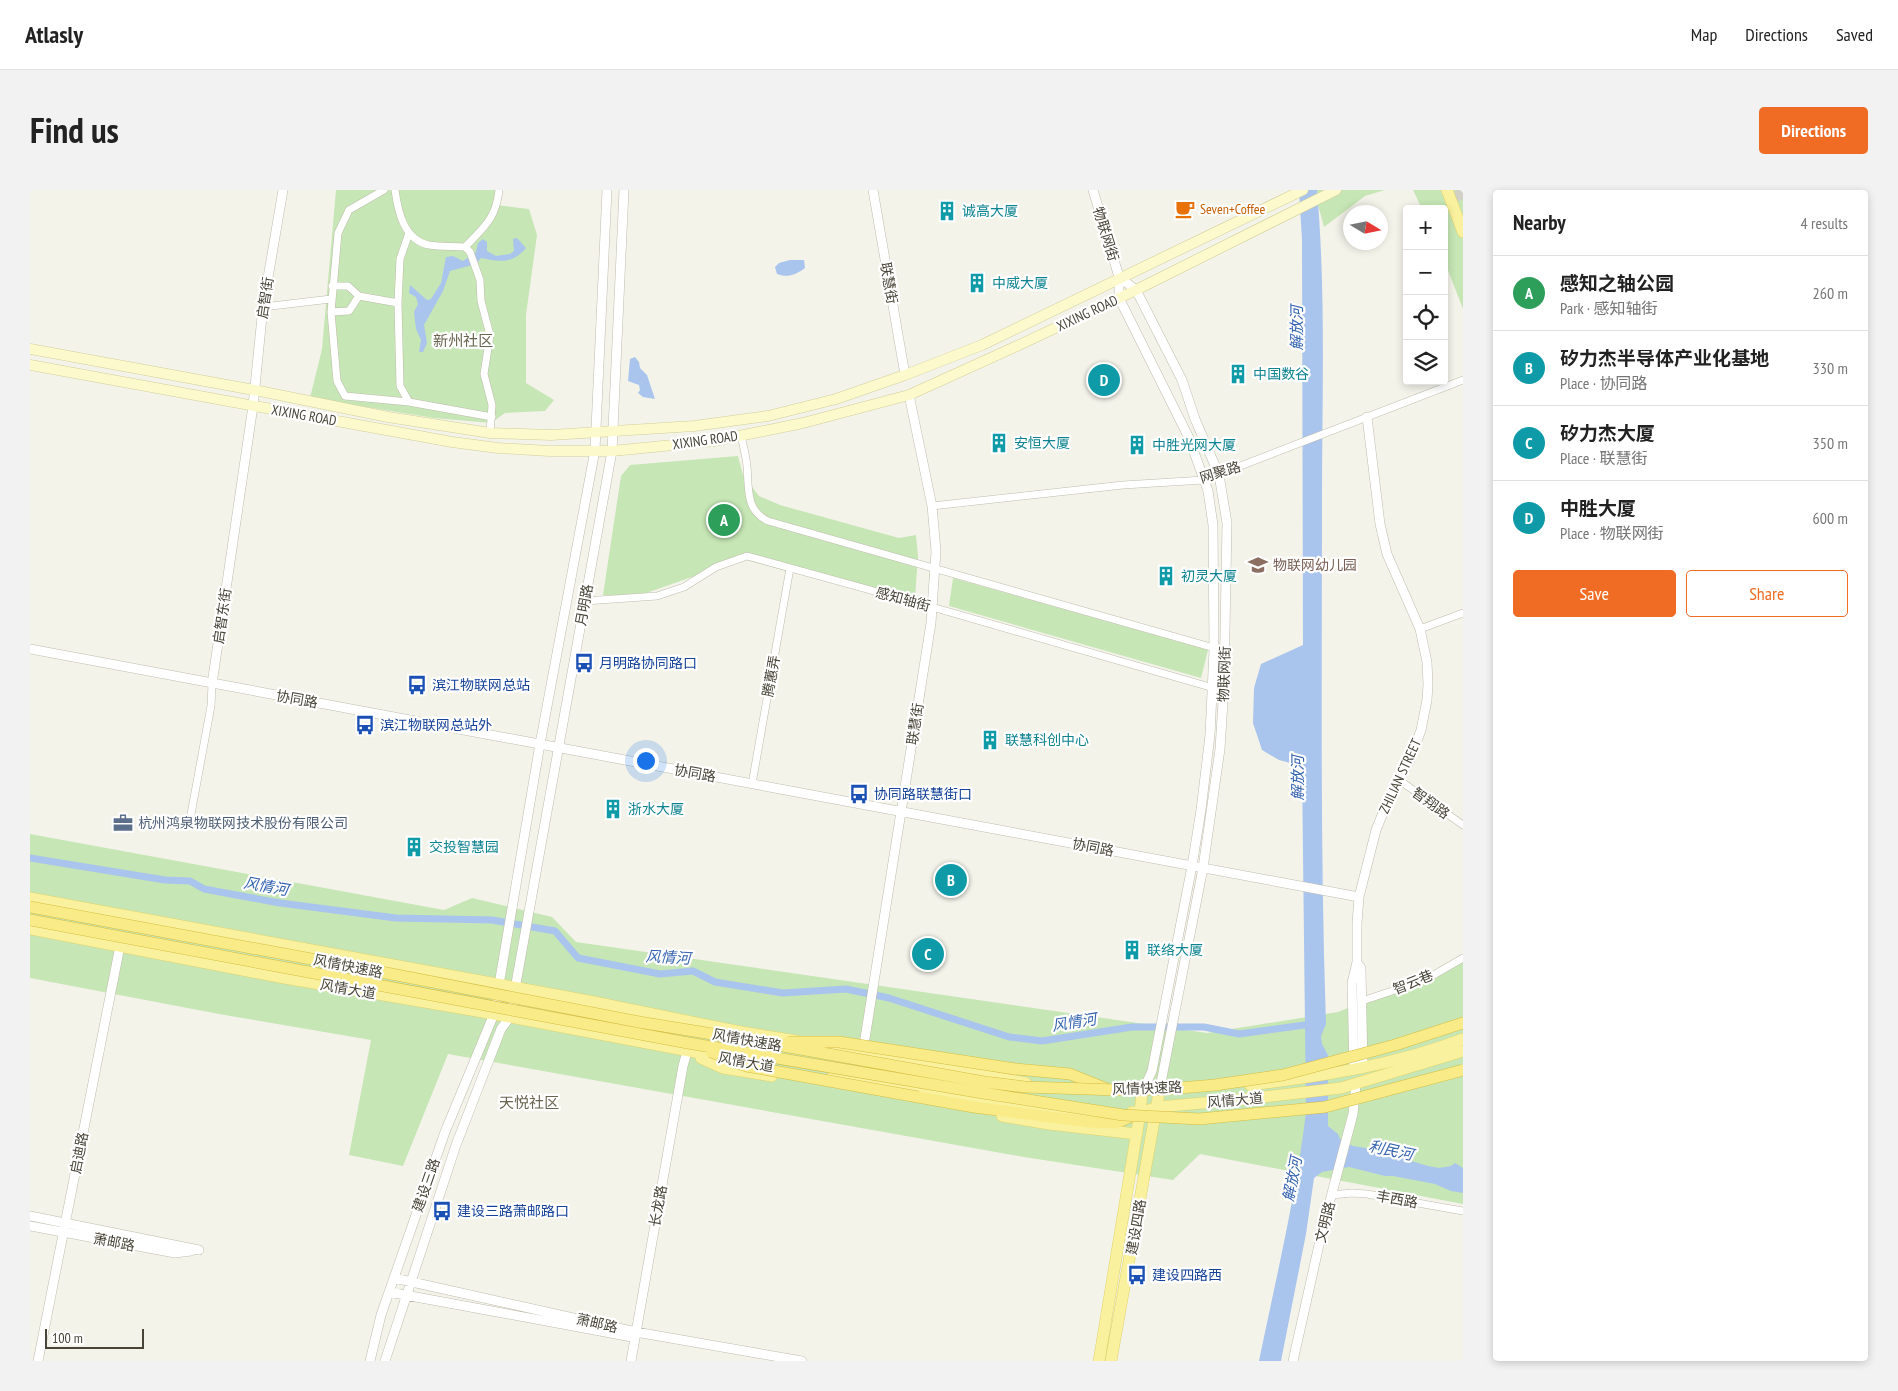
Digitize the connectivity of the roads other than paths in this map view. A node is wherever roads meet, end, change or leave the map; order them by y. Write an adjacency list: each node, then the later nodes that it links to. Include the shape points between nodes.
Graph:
1 (283, 190): 22 (street, 启智街)
2 (384, 190): 16 (street, via 349,210 338,234)
3 (395, 190): 12 (street, via 398,212)
4 (499, 190): 14 (street, via 490,221)
5 (607, 190): 36 (street, 月明路)
6 (624, 190): 34 (street, 月明路)
7 (874, 190): 26 (street, 联慧街)
8 (1093, 190): 15 (street, 物联网街)
9 (1336, 190): 17 (main road, XIXING ROAD)
10 (1447, 190): 13 (main road)
11 (1299, 192): 15 (main road, XIXING ROAD)
12 (409, 232): 14 (street, via 428,245); 21 (street, via 400,260)
13 (1463, 232)
14 (465, 246): 32 (street, via 480,280 481,301 490,335 484,374)
15 (1119, 277): 17 (street, 物联网街); 19 (street, 物联网街); 26 (main road, XIXING ROAD, via 982,345)
16 (332, 286): 18 (street, via 348,286); 20 (street)
17 (1136, 290): 19 (main road, XIXING ROAD); 40 (street, 物联网街, via 1182,380)
18 (359, 296): 21 (street); 23 (street, via 349,310)
19 (1119, 298): 29 (main road, XIXING ROAD); 41 (street, 物联网街, via 1189,438)
20 (332, 299): 22 (street); 23 (street)
21 (398, 303): 30 (street, via 400,386)
22 (263, 307): 28 (street, 启智街)
23 (330, 312): 30 (street, via 337,381 346,396)
24 (30, 349): 28 (main road, XIXING ROAD)
25 (30, 365): 31 (main road, XIXING ROAD)
26 (905, 375): 34 (main road, XIXING ROAD, via 836,399 768,416 694,426)
27 (1463, 380): 33 (street, 网聚路)
28 (254, 390): 31 (street, 启智街); 35 (main road, XIXING ROAD, via 388,417)
29 (909, 394): 37 (main road, XIXING ROAD, via 802,423); 42 (street, 联慧街)
30 (409, 402): 32 (street)
31 (253, 406): 38 (main road, XIXING ROAD, via 470,444 541,450); 52 (street, 启智东街)
32 (492, 417): 35 (street)
33 (1367, 417): 40 (street, 网聚路); 48 (street, ZHILIAN STREET, via 1383,540)
34 (613, 431): 36 (main road, XIXING ROAD); 39 (street, 月明路)
35 (490, 433): 36 (main road, XIXING ROAD)
36 (596, 433): 38 (street, 月明路)
37 (741, 435): 39 (main road, XIXING ROAD, via 714,441); 44 (street, via 748,496 760,517)
38 (595, 450): 39 (main road, XIXING ROAD); 55 (street, 月明路)
39 (612, 450): 45 (street, 月明路)
40 (1219, 475): 41 (street, 网聚路); 51 (street, 物联网街, via 1227,523)
41 (1204, 480): 42 (street, 网聚路, via 1123,485); 49 (street, 物联网街, via 1214,525)
42 (932, 506): 44 (street, 联慧街)
43 (790, 568): 45 (street, 感知轴街, via 747,556 716,567 684,587 657,596); 46 (street, 感知轴街); 58 (street, 腾蕙弄)
44 (935, 569): 46 (street, 联慧街); 49 (street)
45 (585, 601): 56 (street, 月明路)
46 (932, 607): 53 (street, 感知轴街); 59 (street, 联慧街)
47 (1463, 612): 48 (street)
48 (1420, 628): 57 (street, ZHILIAN STREET, via 1427,662 1427,700 1415,748)
49 (1214, 648): 51 (street); 53 (street, 物联网街)
50 (30, 649): 52 (street, 协同路)
51 (1225, 651): 54 (street, 物联网街)
52 (212, 684): 55 (street, 协同路); 60 (street, 启智东街, via 212,706)
53 (1213, 688): 54 (street, 感知轴街); 62 (street, 物联网街, via 1205,782)
54 (1224, 691): 63 (street, 物联网街, via 1220,749)
55 (540, 744): 56 (street, 协同路); 72 (street, 月明路)
56 (558, 748): 58 (street, 协同路); 73 (street, 月明路)
57 (1399, 780): 61 (street, 智翔路); 65 (street, ZHILIAN STREET, via 1376,830)
58 (752, 784): 59 (street, 协同路)
59 (901, 811): 62 (street, 协同路); 82 (street, 联慧街)
60 (189, 825)
61 (1463, 825)
62 (1192, 866): 63 (street, 协同路); 87 (street, 物联网街, via 1152,1071)
63 (1203, 868): 65 (street, 协同路); 88 (street, 物联网街)
64 (30, 898): 72 (main road, 风情大道)
65 (1359, 898): 71 (street, ZHILIAN STREET)
66 (30, 907): 79 (highway, 风情快速路, bridge)
67 (30, 920): 80 (highway, 风情快速路, bridge)
68 (30, 929): 69 (main road, 风情大道)
69 (120, 946): 75 (main road, 风情大道); 95 (street, 启迪路)
70 (1463, 958): 74 (street, 智云巷, via 1425,980)
71 (1357, 962): 74 (street, ZHILIAN STREET, via 1361,968); 83 (street, ZHILIAN STREET, via 1352,983)
72 (498, 985): 73 (main road, 风情大道); 75 (street, 月明路)
73 (515, 988): 76 (street, 月明路); 82 (main road, 风情大道)
74 (1362, 1001): 83 (street, ZHILIAN STREET)
75 (494, 1014): 76 (main road, 风情大道); 98 (street, 建设三路, via 445,1132)
76 (510, 1017): 80 (main road, 风情大道); 99 (street, 建设三路, via 502,1029 456,1145)
77 (1463, 1024): 79 (highway, 风情快速路, bridge, via 1283,1076 1168,1089 1034,1087 984,1082)
78 (1463, 1039): 83 (main road, 风情大道)
79 (761, 1042): 86 (highway, bridge, via 839,1042 1014,1069 1070,1074)
80 (688, 1047): 84 (highway, 风情快速路, bridge, via 1057,1106 1123,1115 1199,1119 1325,1107); 90 (main road, 风情大道, via 1049,1111 1088,1115); 90 (highway, bridge, via 746,1066 974,1107 1116,1123); 91 (main road, via 723,1068 1049,1124); 102 (street, 长龙路)
81 (1463, 1051): 85 (main road, 风情大道)
82 (863, 1053): 86 (main road, 风情大道, via 1079,1094)
83 (1359, 1069): 88 (main road, 风情大道, via 1296,1080)
84 (1463, 1070)
85 (1356, 1084): 89 (main road, 风情大道, via 1292,1094); 92 (street, 文明路, via 1354,1114)
86 (1118, 1093): 87 (main road, 风情大道)
87 (1142, 1093): 88 (main road, 风情大道); 90 (main road, 建设四路)
88 (1159, 1093): 89 (main road, 建设四路)
89 (1158, 1107): 90 (main road, 风情大道); 110 (main road, 建设四路)
90 (1140, 1113): 91 (main road, 建设四路)
91 (1137, 1134): 109 (main road, 建设四路)
92 (1331, 1195): 93 (street, 丰西路, via 1367,1194); 111 (street, 文明路)
93 (1463, 1211)
94 (30, 1216): 95 (street)
95 (65, 1222): 97 (street, 启迪路); 97 (street, 萧邮路, via 199,1250 175,1253)
96 (30, 1226): 97 (street, 萧邮路)
97 (63, 1232): 103 (street, 启迪路)
98 (394, 1278): 99 (street, 萧邮路); 100 (street, 建设三路)
99 (411, 1280): 101 (street, 建设三路); 102 (street, 萧邮路)
100 (389, 1292): 101 (street, 萧邮路); 104 (street, 建设三路)
101 (406, 1294): 102 (street, 萧邮路); 105 (street, 建设三路)
102 (636, 1335): 106 (street, 长龙路); 107 (street, 萧邮路); 108 (street, 萧邮路)
103 (38, 1361)
104 (370, 1361)
105 (385, 1361)
106 (631, 1361)
107 (770, 1361)
108 (802, 1361)
109 (1099, 1361)
110 (1111, 1361)
111 (1293, 1361)

